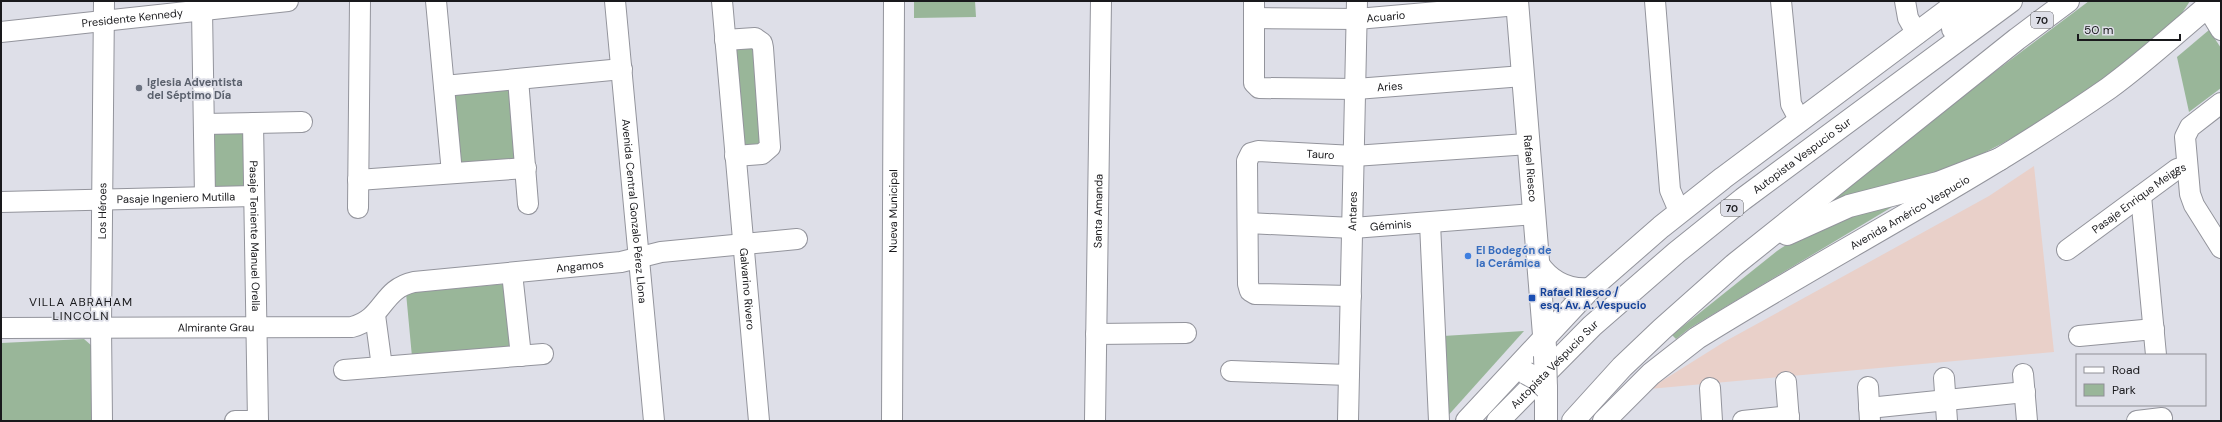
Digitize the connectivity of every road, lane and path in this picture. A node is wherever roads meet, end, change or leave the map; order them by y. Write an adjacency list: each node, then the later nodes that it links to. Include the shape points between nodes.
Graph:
1 (104, 1): 22 (street, Los Héroes)
2 (288, 1): 18 (street, Presidente Kennedy)
3 (360, 1): 45 (street)
4 (436, 1): 30 (street)
5 (615, 1): 27 (street, Avenida Central Gonzalo Pérez Llona)
6 (722, 1): 26 (street, Galvarino Rivero)
7 (894, 1): 99 (street, Nueva Municipal)
8 (1101, 1): 74 (street, Santa Amanda)
9 (1654, 1): 53 (street, via 1670,190)
10 (1781, 1): 34 (street, via 1790,100)
11 (1904, 1): 25 (street, via 1908,18)
12 (1960, 1): 25 (main road)
13 (1983, 1): 32 (main road)
14 (2011, 1): 32 (main road, Autopista Vespucio Sur / 70)
15 (2068, 1): 64 (main road, 70)
16 (1518, 3): 20 (street, Acuario); 28 (main road, Rafael Riesco)
17 (2210, 3): 23 (street); 41 (main road, Avenida Américo Vespucio, via 2159,50 2131,71)
18 (230, 4): 21 (street, Presidente Kennedy)
19 (1254, 10): 20 (street, Acuario); 31 (street, Aries, via 1256,86 1263,89)
20 (1357, 10): 31 (street, Antares)
21 (202, 16): 22 (street, Presidente Kennedy); 37 (street)
22 (104, 21): 24 (street, Presidente Kennedy); 49 (street, Los Héroes)
23 (2221, 30)
24 (1, 32)
25 (1917, 34): 34 (main road)
26 (725, 40): 39 (street, Galvarino Rivero); 39 (street, via 755,38 763,48 770,147 762,154)
27 (622, 69): 29 (street); 62 (street, Avenida Central Gonzalo Pérez Llona)
28 (1523, 76): 31 (street, Aries); 38 (main road, Rafael Riesco)
29 (518, 79): 30 (street); 43 (street)
30 (444, 86): 44 (street)
31 (1356, 89): 40 (street, Antares)
32 (1880, 99): 104 (main road, Autopista Vespucio Sur / 70, via 1743,199 1654,271 1554,362)
33 (2221, 103): 42 (street, Pasaje Enrique Meiggs, via 2186,132)
34 (1800, 121): 53 (main road)
35 (302, 122): 36 (street)
36 (253, 123): 37 (street); 46 (street, Pasaje Teniente Manuel Orella)
37 (204, 124): 48 (street)
38 (1528, 144): 40 (street, Tauro); 54 (main road, Rafael Riesco)
39 (735, 156): 59 (street, Galvarino Rivero)
40 (1354, 156): 56 (street, Tauro, via 1258,152 1251,154 1247,161); 57 (street, Antares)
41 (2000, 160): 64 (main road, via 1938,183 1865,201 1833,212 1774,240); 107 (main road, Avenida Américo Vespucio, via 1697,338 1651,374)
42 (2187, 166): 47 (street, Pasaje Enrique Meiggs, via 2177,170); 60 (street, via 2192,200)
43 (526, 168): 44 (street); 51 (street)
44 (452, 173): 45 (street)
45 (358, 180): 52 (street)
46 (254, 196): 48 (street, Pasaje Ingeniero Mutilla); 70 (street, Pasaje Teniente Manuel Orella)
47 (2141, 196): 61 (street, Pasaje Enrique Meiggs); 72 (street)
48 (205, 197): 49 (street, Pasaje Ingeniero Mutilla)
49 (102, 200): 50 (street, Pasaje Ingeniero Mutilla); 69 (street, Los Héroes)
50 (1, 202)
51 (528, 204)
52 (358, 208)
53 (1679, 211): 66 (main road)
54 (1534, 214): 55 (street, Géminis); 63 (main road, Rafael Riesco)
55 (1430, 222): 57 (street, Géminis); 102 (street)
56 (1248, 223): 57 (street, Géminis); 67 (street, Tauro, via 1250,291 1255,294)
57 (1353, 228): 67 (street, Antares)
58 (797, 239): 59 (street, Angamos)
59 (743, 244): 62 (street, Angamos, via 661,252); 98 (street, Galvarino Rivero)
60 (2221, 248)
61 (2067, 250)
62 (639, 257): 65 (street, Angamos, via 621,262); 97 (street, Avenida Central Gonzalo Pérez Llona)
63 (1538, 264): 66 (main road, via 1559,284 1574,289); 76 (main road, Rafael Riesco)
64 (1734, 265): 106 (main road, 70, via 1622,367)
65 (512, 272): 68 (street, Angamos, via 406,283 388,295); 79 (street)
66 (1590, 289): 76 (main road)
67 (1351, 296): 84 (street, Antares)
68 (375, 315): 70 (street, Almirante Grau, via 352,327); 80 (street)
69 (101, 327): 70 (street, Almirante Grau); 71 (street, Almirante Grau); 94 (street, Los Héroes)
70 (256, 327): 96 (street, Pasaje Teniente Manuel Orella)
71 (1, 328)
72 (2154, 329): 75 (street); 78 (street)
73 (1186, 333): 74 (street)
74 (1096, 334): 100 (street, Santa Amanda)
75 (2079, 336)
76 (1545, 346): 83 (main road); 88 (main road, Rafael Riesco, bridge)
77 (544, 354): 79 (street)
78 (2156, 354)
79 (521, 356): 80 (street)
80 (382, 367): 81 (street)
81 (344, 370)
82 (1231, 370): 84 (street)
83 (1518, 373): 88 (main road, bridge, via 1537,379); 103 (main road)
84 (1349, 375): 101 (street, Antares)
85 (1944, 378): 90 (street)
86 (1786, 382): 93 (street)
87 (1868, 387): 91 (street)
88 (1546, 388): 105 (main road, Rafael Riesco)
89 (1710, 388): 108 (street)
90 (1945, 400): 91 (street); 110 (street); 111 (street, via 2024,383)
91 (1869, 415)
92 (2162, 415): 112 (street)
93 (1789, 419): 109 (street)
94 (102, 421)
95 (234, 421): 96 (street)
96 (258, 421)
97 (654, 421)
98 (759, 421)
99 (892, 421)
100 (1095, 421)
101 (1348, 421)
102 (1439, 421)
103 (1467, 421)
104 (1498, 421)
105 (1546, 421)
106 (1573, 421)
107 (1604, 421)
108 (1712, 421)
109 (1744, 421)
110 (1947, 421)
111 (2027, 421)
112 (2137, 421)

